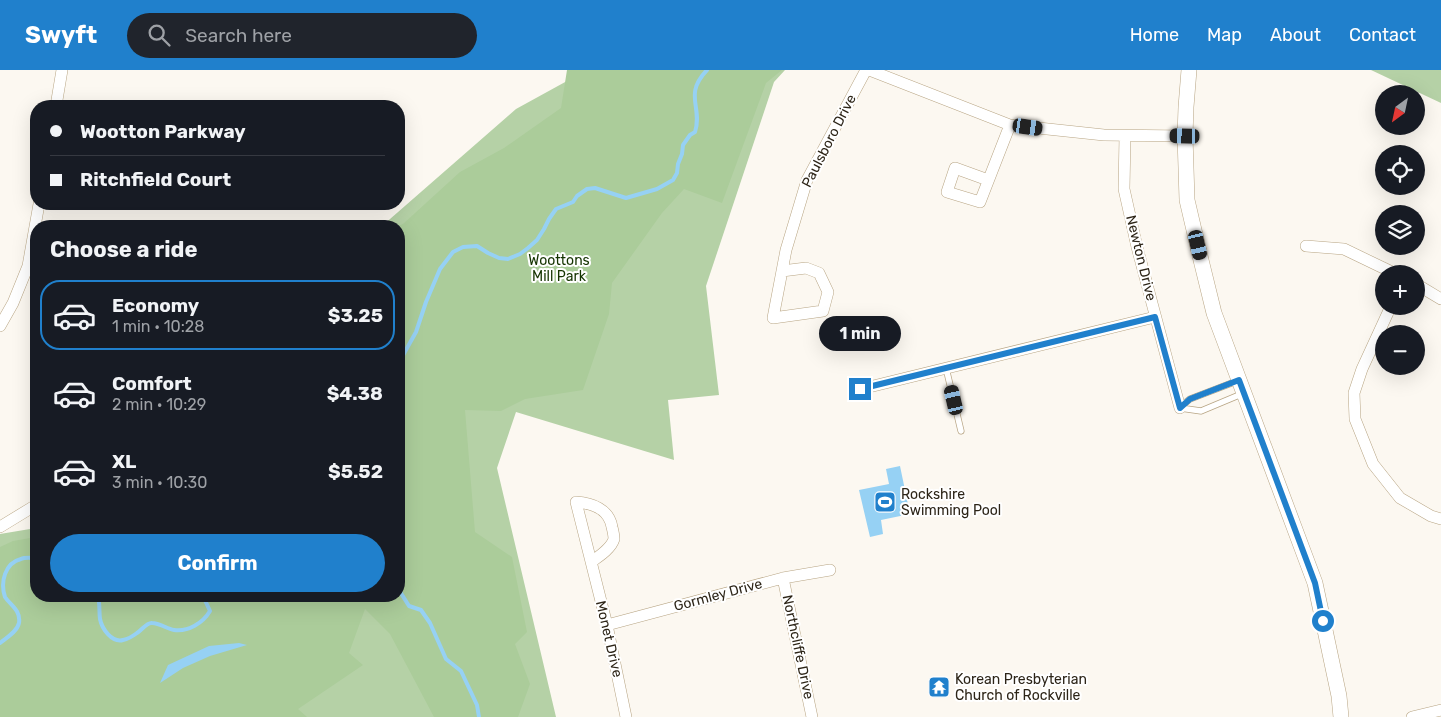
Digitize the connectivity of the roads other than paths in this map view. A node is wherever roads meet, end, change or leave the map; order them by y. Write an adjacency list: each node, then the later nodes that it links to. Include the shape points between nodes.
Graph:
1 (62, 70): 4 (street)
2 (868, 70): 5 (street, Paulsboro Drive); 12 (street, Paulsboro Drive, via 807,180)
3 (1189, 70): 7 (main road)
4 (57, 100)
5 (1010, 125): 6 (street, Paulsboro Drive); 8 (street)
6 (1125, 136): 7 (street, Paulsboro Drive); 16 (street, Newton Drive, via 1124,189)
7 (1185, 136): 19 (main road, via 1187,200 1214,313)
8 (988, 180)
9 (1306, 246): 10 (street, via 1344,249)
10 (1377, 265)
11 (30, 270): 17 (street)
12 (782, 271): 12 (street, Paulsboro Drive, via 773,318 824,311 828,292 819,273 806,268)
13 (1425, 289): 14 (street)
14 (1441, 298)
15 (1386, 315): 24 (street, via 1354,393 1355,419 1373,464 1400,498)
16 (1155, 317): 18 (street); 21 (street, Newton Drive)
17 (0, 326)
18 (946, 368): 20 (street); 22 (lane)
19 (1242, 387): 21 (lane, via 1190,399); 21 (lane, via 1200,411); 33 (main road, via 1315,583)
20 (860, 389)
21 (1180, 408)
22 (961, 431)
23 (30, 509): 25 (street)
24 (1441, 519)
25 (0, 527)
26 (591, 562): 26 (street, Monet Drive, via 578,511 576,502 589,503 603,511 611,522 614,539); 29 (street, Monet Drive)
27 (830, 570): 28 (street, Gormley Drive)
28 (783, 578): 29 (street, Gormley Drive); 32 (street, Northcliffe Drive)
29 (607, 626): 31 (street, Monet Drive)
30 (1441, 710): 34 (street)
31 (626, 717)
32 (812, 717)
33 (1341, 717)
34 (1412, 717)

